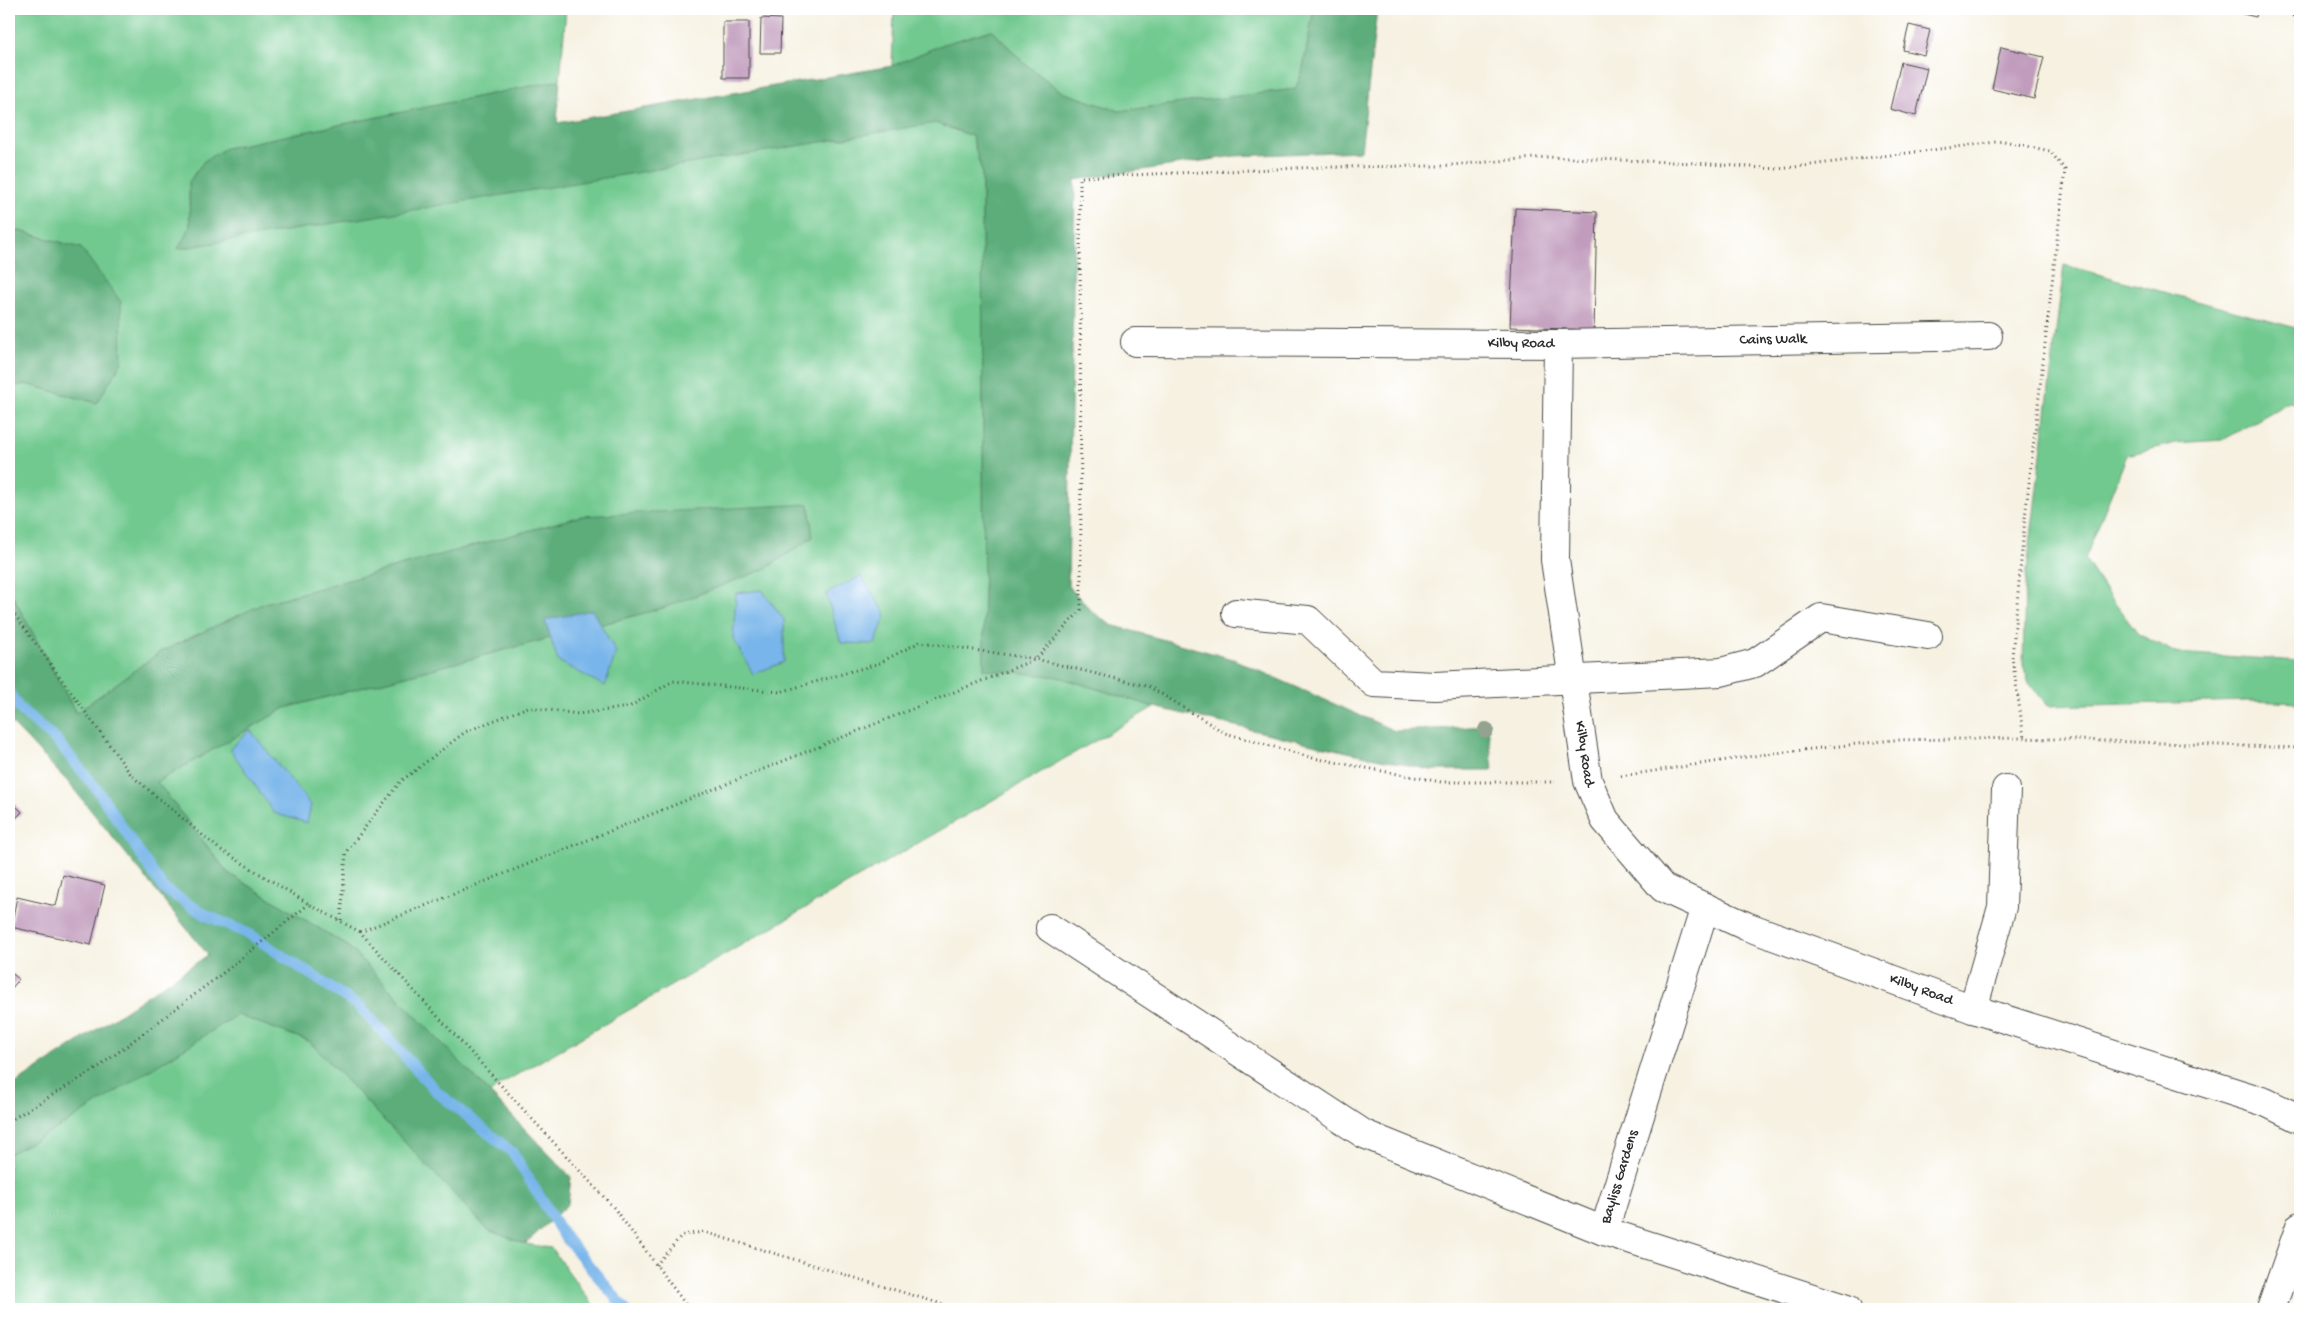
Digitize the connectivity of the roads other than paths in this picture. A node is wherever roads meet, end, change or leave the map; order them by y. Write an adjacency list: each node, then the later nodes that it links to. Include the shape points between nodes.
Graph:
1 (1988, 336): 3 (street, Cains Walk)
2 (1134, 342): 3 (street, Kilby Road)
3 (1558, 344): 6 (street, Kilby Road, via 1555,560)
4 (1236, 613): 6 (street, via 1308,620 1374,683 1435,686)
5 (1928, 636): 6 (street, via 1822,618 1755,663 1721,672)
6 (1574, 681): 8 (street, Kilby Road, via 1588,781 1605,820 1663,888)
7 (2006, 789): 10 (street, via 2002,907)
8 (1705, 907): 10 (street, Kilby Road, via 1746,926); 13 (street, Bayliss Gardens)
9 (1050, 928): 13 (street, via 1364,1134)
10 (1973, 1009): 11 (street, Kilby Road, via 2265,1102)
11 (2300, 1119)
12 (2300, 1226): 15 (street)
13 (1604, 1231): 14 (street, Bayliss Gardens)
14 (1847, 1309)
15 (2271, 1309)

